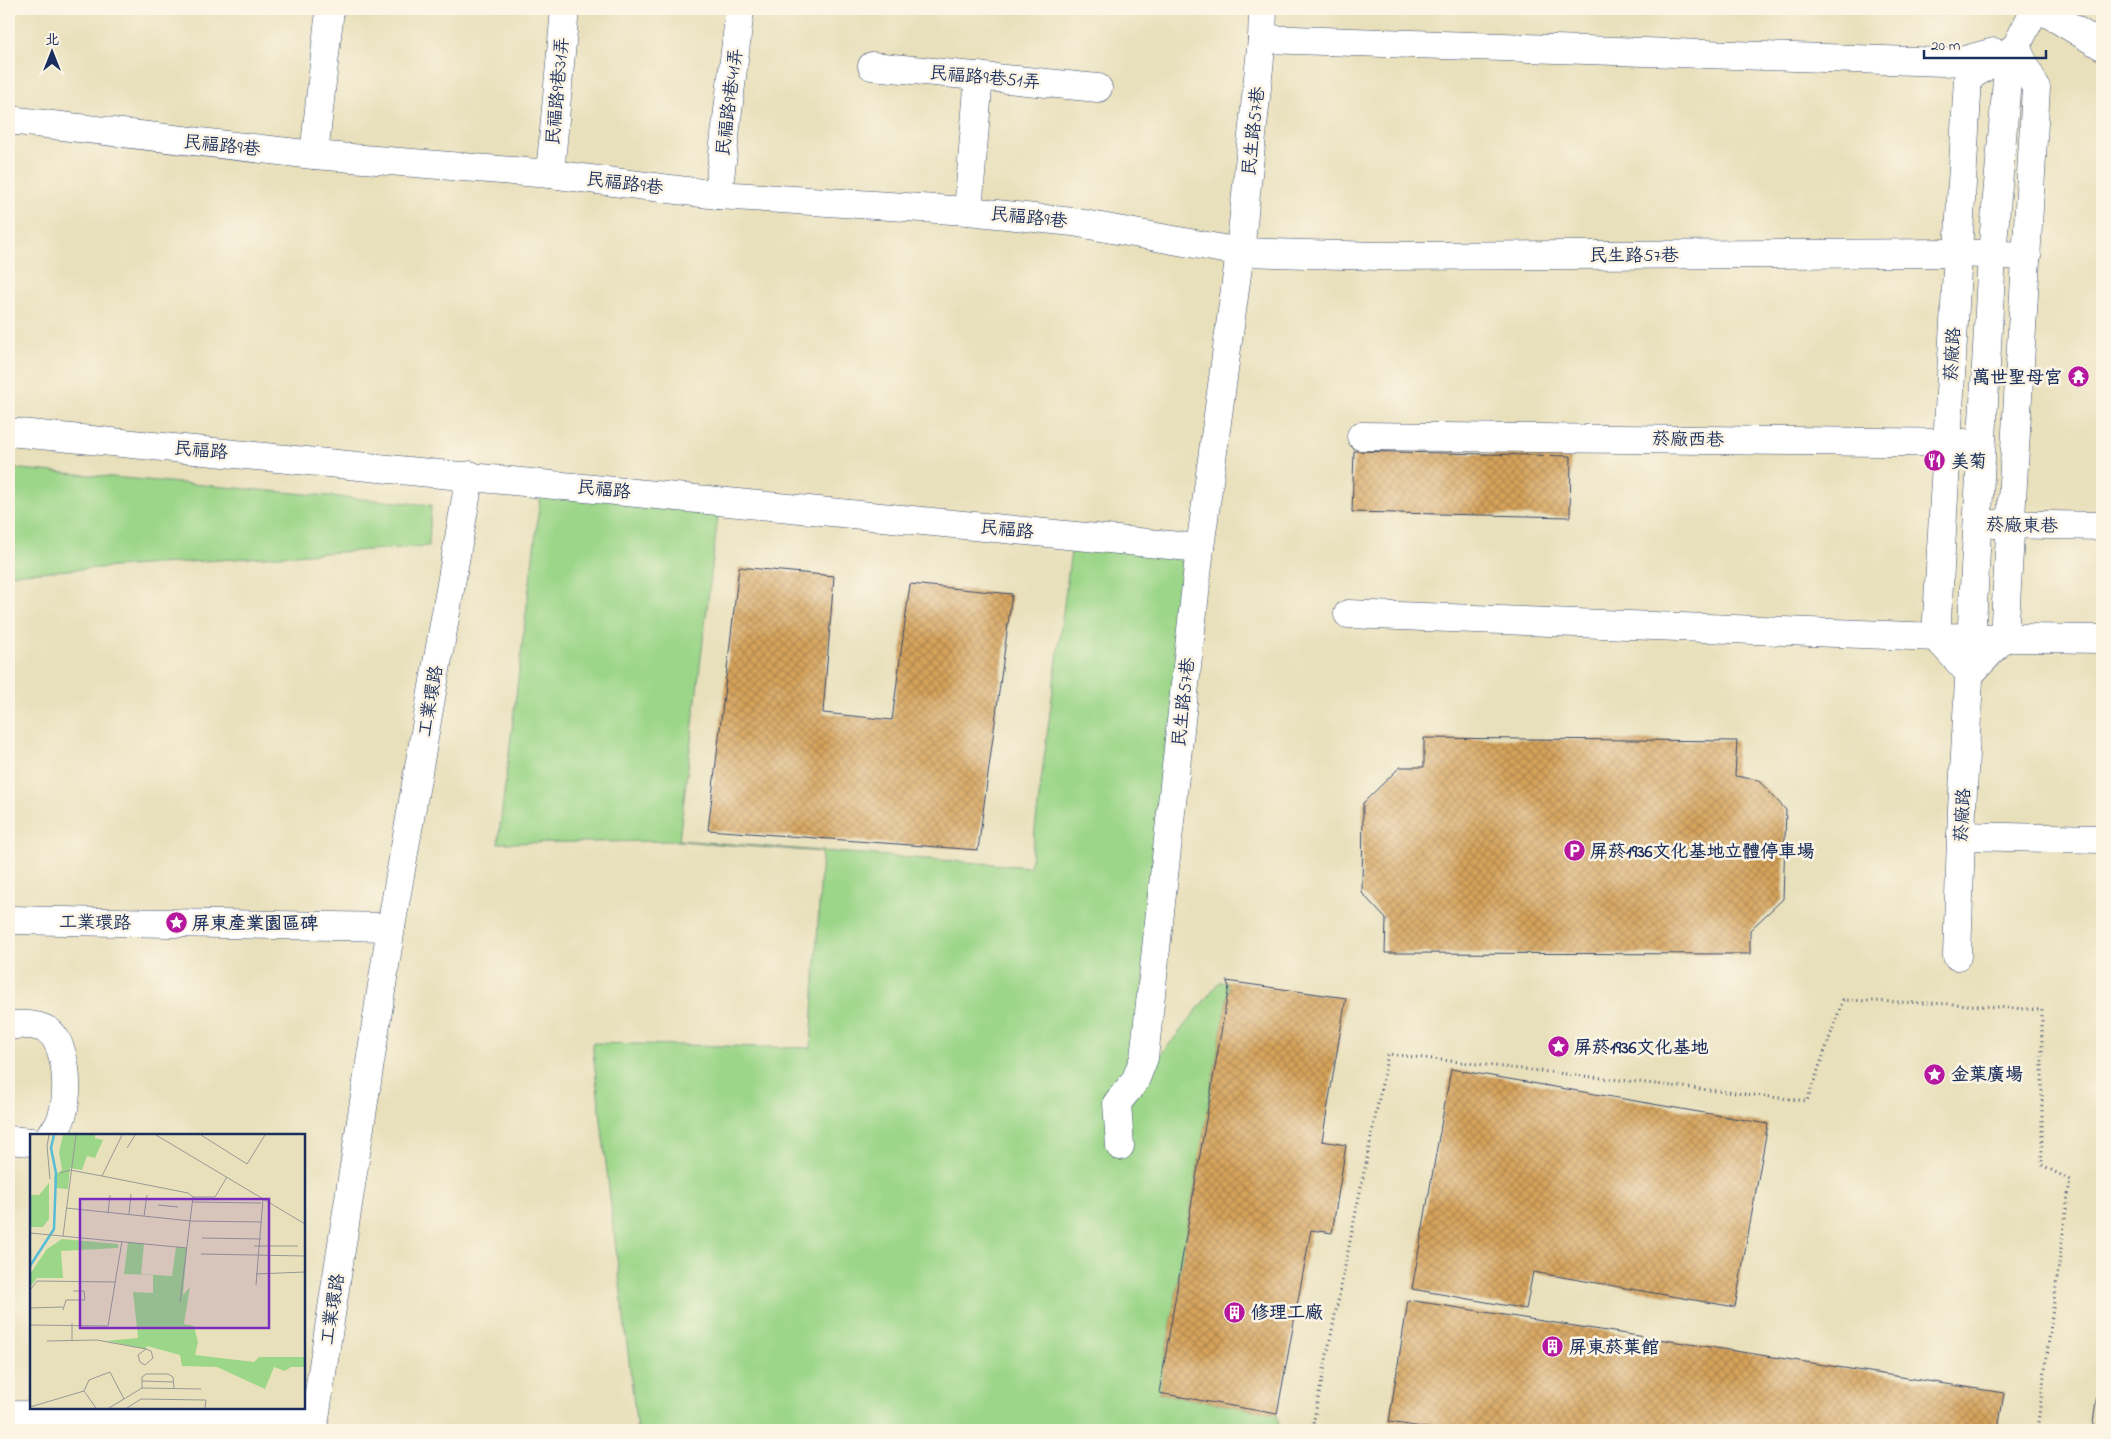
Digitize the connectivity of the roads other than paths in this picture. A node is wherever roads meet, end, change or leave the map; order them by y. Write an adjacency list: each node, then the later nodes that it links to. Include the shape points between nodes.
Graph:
1 (330, 9): 14 (street)
2 (565, 9): 15 (street, 民福路9巷31弄)
3 (740, 9): 16 (street, 民福路9巷41弄)
4 (1264, 9): 7 (street, 民生路57巷)
5 (2035, 9): 9 (street, 菸廠路)
6 (2041, 9): 8 (street)
7 (1262, 39): 9 (street, via 1944,62); 18 (street, 民生路57巷)
8 (2102, 46)
9 (2016, 47): 19 (street, 菸廠路, via 1968,78); 20 (street, 菸廠路, via 2007,80); 21 (street, via 2036,88)
10 (872, 66): 11 (street, 民福路9巷51弄)
11 (979, 76): 12 (street, 民福路9巷51弄); 17 (street)
12 (1098, 88)
13 (9, 120): 14 (street, 民福路9巷)
14 (314, 155): 15 (street, 民福路9巷)
15 (550, 174): 16 (street, 民福路9巷)
16 (718, 195): 17 (street, 民福路9巷)
17 (968, 210): 18 (street, 民福路9巷, via 1073,222)
18 (1240, 252): 19 (street, 民生路57巷, via 1378,256); 32 (street, 民生路57巷)
19 (1958, 253): 20 (street, 民生路57巷); 24 (street, 菸廠路)
20 (1992, 254): 21 (street, 民生路57巷); 25 (street, 菸廠路)
21 (2027, 256): 26 (street)
22 (9, 432): 27 (street, 民福路)
23 (1360, 436): 24 (street, 菸廠西巷)
24 (1947, 443): 25 (street, 菸廠西巷); 28 (street, 菸廠路)
25 (1983, 443): 26 (street, 菸廠西巷); 29 (street, 菸廠路)
26 (2016, 445): 30 (street)
27 (470, 475): 32 (street, 民福路); 42 (street, 工業環路)
28 (1943, 523): 29 (street, 菸廠東巷); 34 (street, 菸廠路)
29 (1979, 524): 30 (street, 菸廠東巷); 35 (street, 菸廠路)
30 (2011, 524): 31 (street, 菸廠東巷); 36 (street)
31 (2102, 526)
32 (1200, 548): 48 (street, 民生路57巷, via 1144,1058 1135,1081 1117,1103)
33 (1348, 614): 34 (street)
34 (1936, 637): 35 (street); 38 (street)
35 (1972, 637): 36 (street); 38 (street, 菸廠路)
36 (2004, 638): 37 (street); 38 (street)
37 (2102, 639)
38 (1970, 674): 39 (street, 菸廠路)
39 (1961, 836): 40 (street); 43 (street, 菸廠路)
40 (2102, 839)
41 (9, 920): 42 (street, 工業環路)
42 (390, 927): 49 (street, 工業環路, via 315,1418)
43 (1957, 956)
44 (9, 1025): 45 (street, via 38,1025 50,1032 60,1045 65,1061 65,1105 56,1132)
45 (52, 1134)
46 (9, 1140): 47 (street)
47 (30, 1142)
48 (1120, 1146)
49 (9, 1415)

